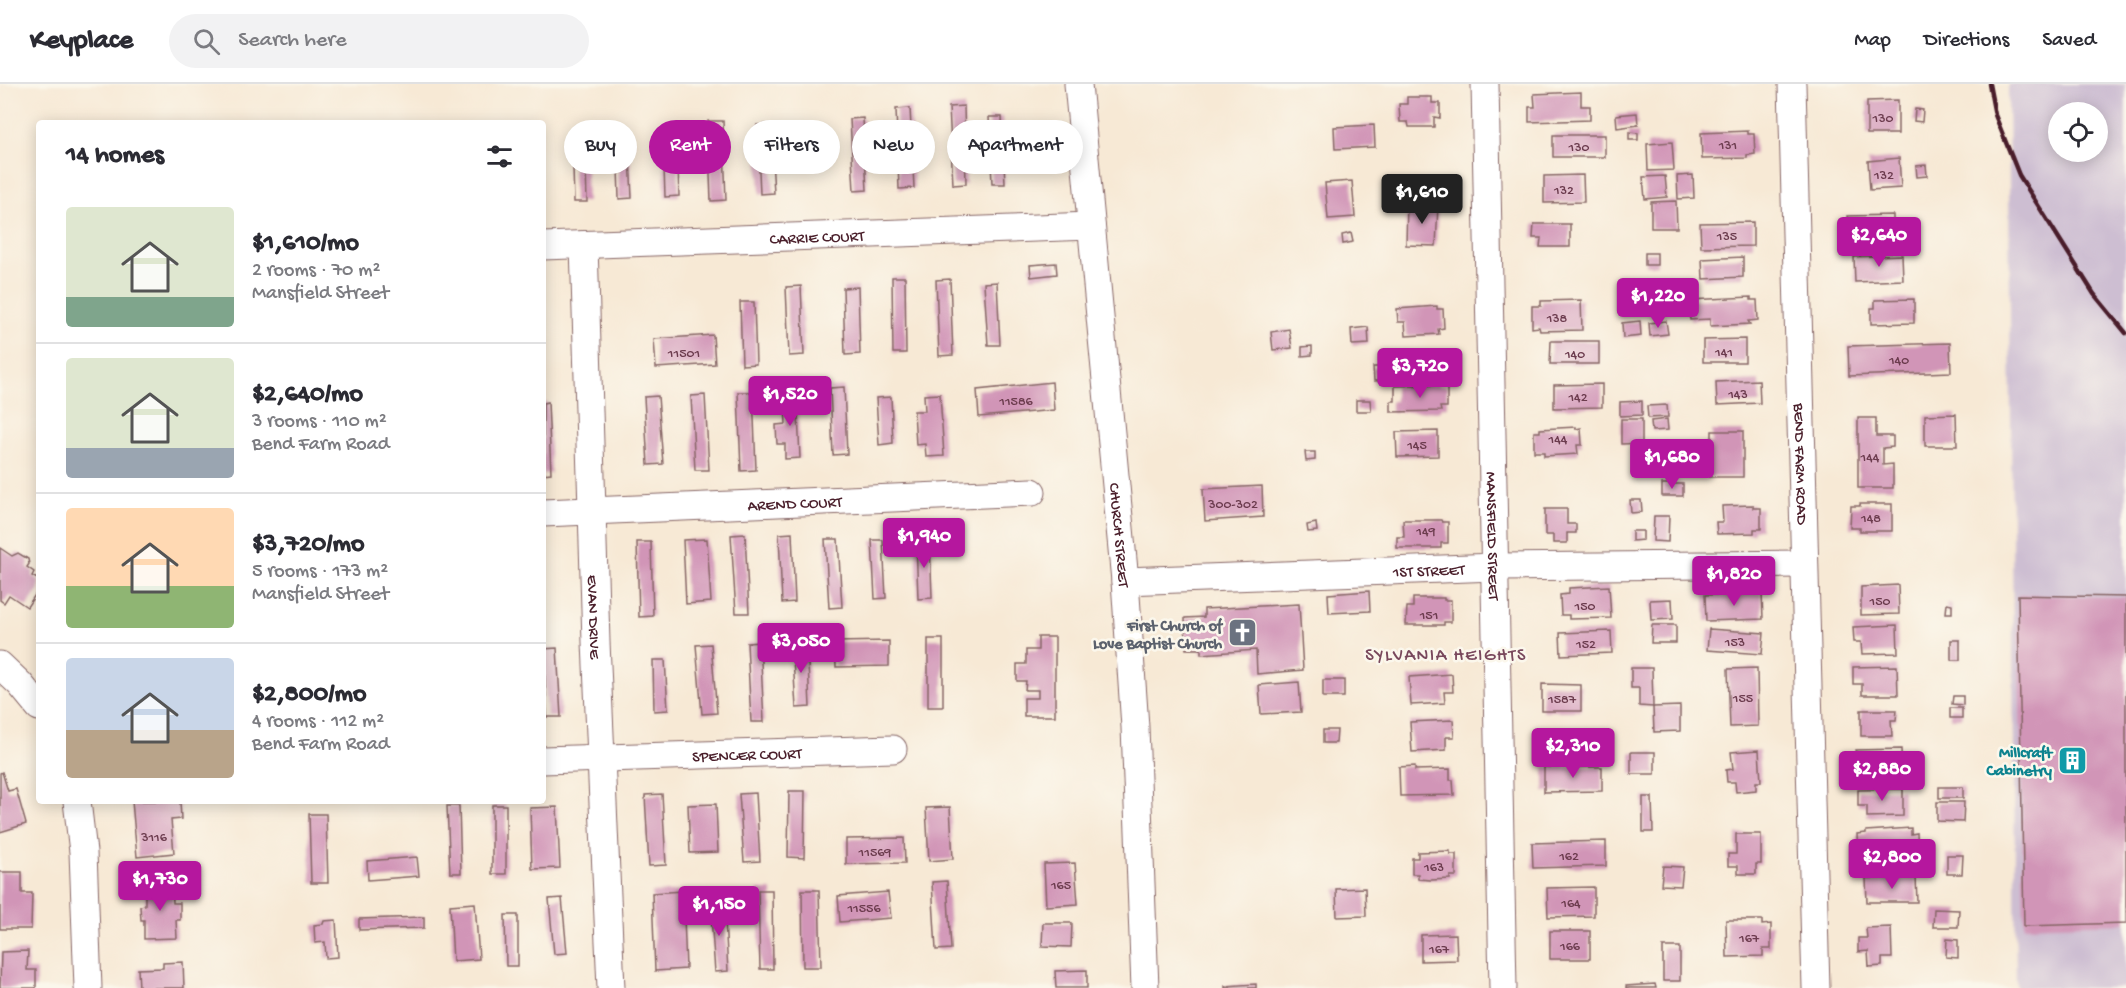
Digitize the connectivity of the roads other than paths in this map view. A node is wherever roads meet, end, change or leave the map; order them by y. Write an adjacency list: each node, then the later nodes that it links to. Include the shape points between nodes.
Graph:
1 (1078, 84): 4 (street, CHURCH STREET)
2 (1485, 84): 11 (street, MANSFIELD STREET)
3 (1792, 84): 10 (street, BEND FARM ROAD)
4 (1091, 226): 5 (street, CARRIE COURT); 12 (street, CHURCH STREET)
5 (584, 245): 6 (street, CARRIE COURT); 8 (street, EVAN DRIVE)
6 (546, 246)
7 (1032, 492): 8 (street, AREND COURT)
8 (592, 511): 9 (street, AREND COURT); 16 (street, EVAN DRIVE)
9 (546, 513)
10 (1804, 564): 11 (street, 1ST STREET); 23 (street, BEND FARM ROAD)
11 (1495, 567): 12 (street, 1ST STREET); 22 (street, MANSFIELD STREET)
12 (1125, 581): 21 (street, CHURCH STREET)
13 (0, 665): 14 (street)
14 (36, 703)
15 (893, 749): 16 (street, SPENCER COURT)
16 (601, 758): 17 (street, SPENCER COURT); 20 (street, EVAN DRIVE)
17 (546, 760)
18 (77, 804): 19 (street)
19 (88, 988)
20 (611, 988)
21 (1145, 988)
22 (1503, 988)
23 (1816, 988)

